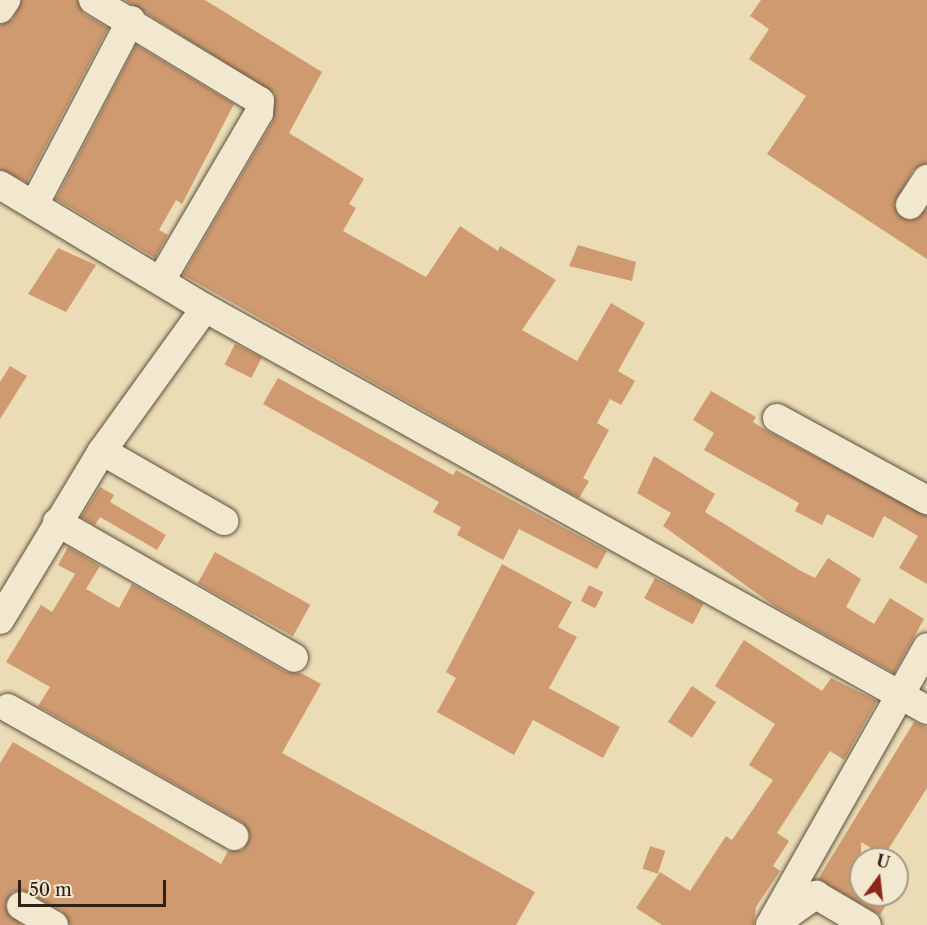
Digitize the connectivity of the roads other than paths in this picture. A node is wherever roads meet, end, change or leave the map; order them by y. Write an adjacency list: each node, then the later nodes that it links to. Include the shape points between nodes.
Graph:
1 (6, 0): 3 (street)
2 (93, 0): 4 (street)
3 (0, 9)
4 (131, 20): 7 (street); 9 (street, via 260,101 259,113)
5 (927, 179): 8 (street)
6 (0, 185): 7 (street)
7 (34, 205): 9 (street)
8 (910, 205)
9 (161, 280): 10 (street)
10 (205, 308): 12 (street); 19 (street)
11 (777, 418): 13 (street)
12 (102, 451): 14 (street); 15 (street)
13 (927, 500)
14 (224, 521)
15 (57, 522): 16 (street); 18 (street)
16 (0, 620)
17 (927, 647): 19 (street)
18 (294, 658)
19 (901, 696): 21 (street); 24 (street)
20 (3, 705): 22 (street)
21 (927, 710)
22 (234, 836)
23 (21, 906): 25 (street)
24 (772, 919): 26 (street, via 790,913 816,895)
25 (54, 925)
26 (867, 925)

